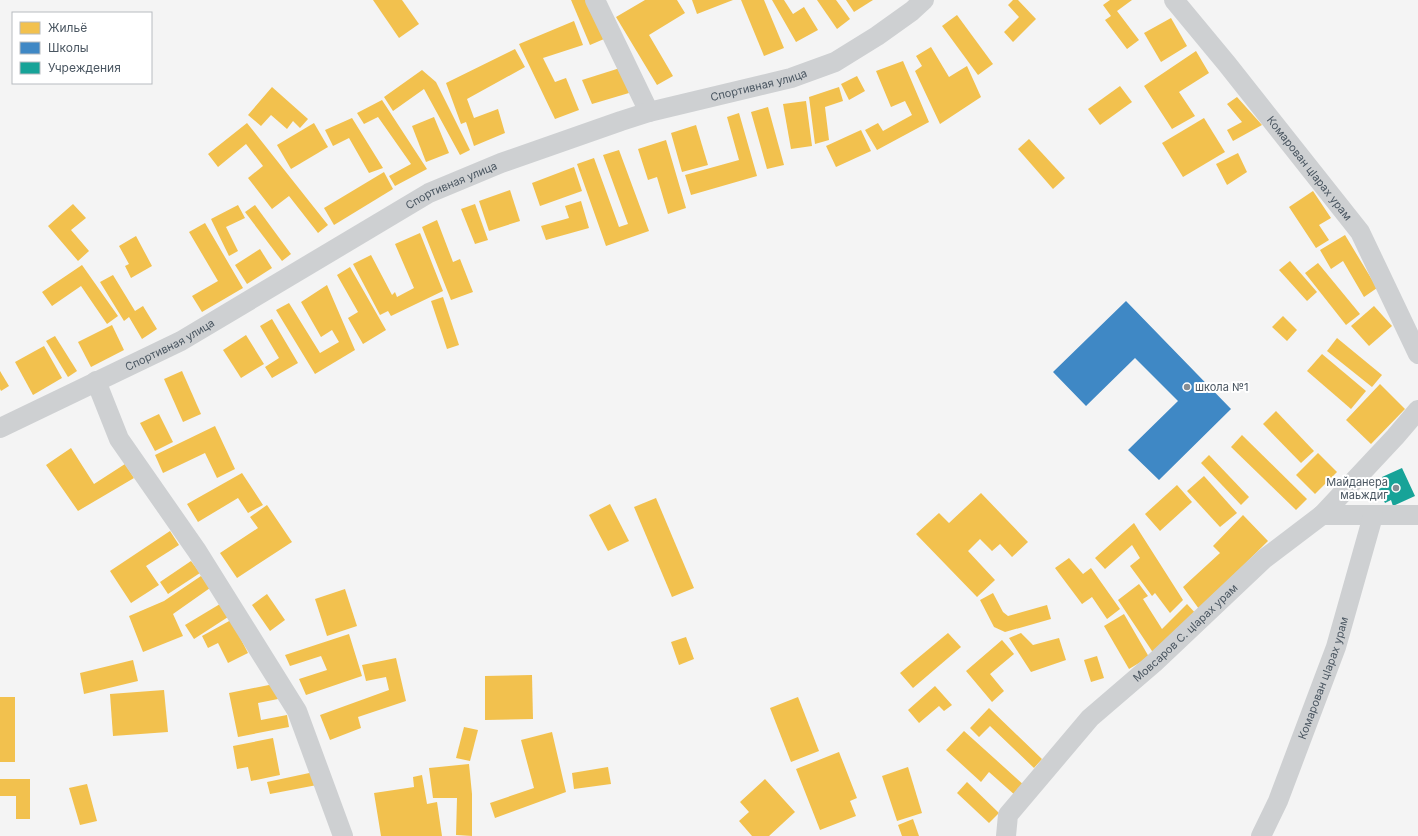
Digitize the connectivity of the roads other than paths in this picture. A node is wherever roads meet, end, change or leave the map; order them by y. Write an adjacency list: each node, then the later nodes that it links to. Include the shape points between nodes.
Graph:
1 (595, 0): 4 (street)
2 (924, 0): 4 (street, Спортивная улица, via 877,36 835,62 791,78)
3 (1174, 0): 5 (street, Комарован цIарах урам, via 1360,232)
4 (649, 112): 6 (street, Спортивная улица, via 501,163 429,193 181,341)
5 (1418, 354)
6 (96, 381): 8 (street, Спортивная улица); 12 (street, via 120,439 197,551 297,711)
7 (1418, 410): 9 (street, Мовсаров С. цIарах урам)
8 (0, 428)
9 (1322, 515): 11 (street); 13 (street, Мовсаров С. цIарах урам, via 1264,559 1154,663 1090,718 1008,815)
10 (1418, 515): 11 (street)
11 (1373, 516): 14 (street, Комарован цIарах урам, via 1336,647 1278,801)
12 (343, 836)
13 (1006, 836)
14 (1261, 836)

